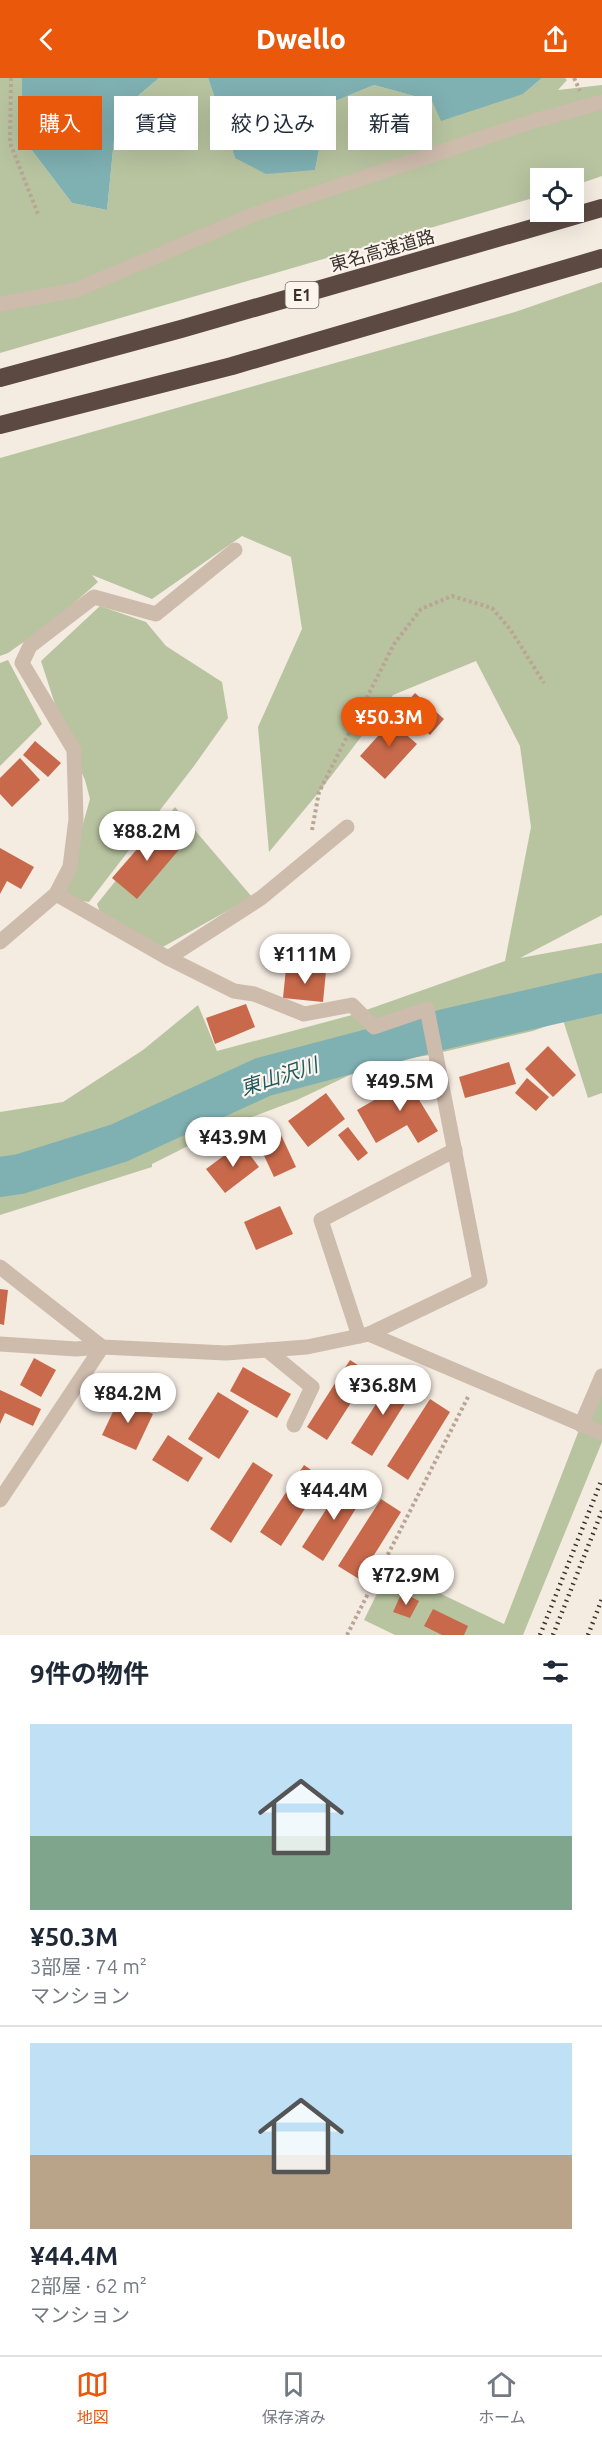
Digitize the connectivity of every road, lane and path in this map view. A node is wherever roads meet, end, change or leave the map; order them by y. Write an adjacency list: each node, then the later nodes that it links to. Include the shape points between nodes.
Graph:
1 (11, 78): 4 (path, via 10,142)
2 (602, 102): 6 (street, via 255,214 76,290)
3 (602, 208): 7 (highway, 東名高速道路 / E1)
4 (38, 214)
5 (602, 258): 8 (highway, via 232,366)
6 (0, 304)
7 (0, 378)
8 (0, 425)
9 (235, 550): 13 (street, via 156,614 94,597 30,646 22,663 74,750 76,819 70,867)
10 (544, 683): 12 (path, via 492,608 452,596 422,609 394,644 319,792)
11 (347, 827): 15 (street, via 261,898)
12 (312, 833)
13 (56, 894): 14 (street); 15 (street)
14 (0, 942)
15 (168, 958): 16 (street, via 234,991 254,994 304,1014 352,1005 374,1027 427,1010)
16 (455, 1150): 18 (street, via 480,1281); 18 (street, via 321,1220)
17 (0, 1268): 20 (street)
18 (364, 1335): 21 (street, via 307,1347); 23 (street)
19 (0, 1344): 20 (street)
20 (102, 1347): 21 (street, via 226,1353); 27 (street)
21 (267, 1350): 24 (street, via 312,1388)
22 (602, 1376): 25 (street)
23 (477, 1379): 25 (street); 28 (path)
24 (294, 1425)
25 (580, 1425): 26 (street)
26 (602, 1433)
27 (0, 1500)
28 (347, 1635)

